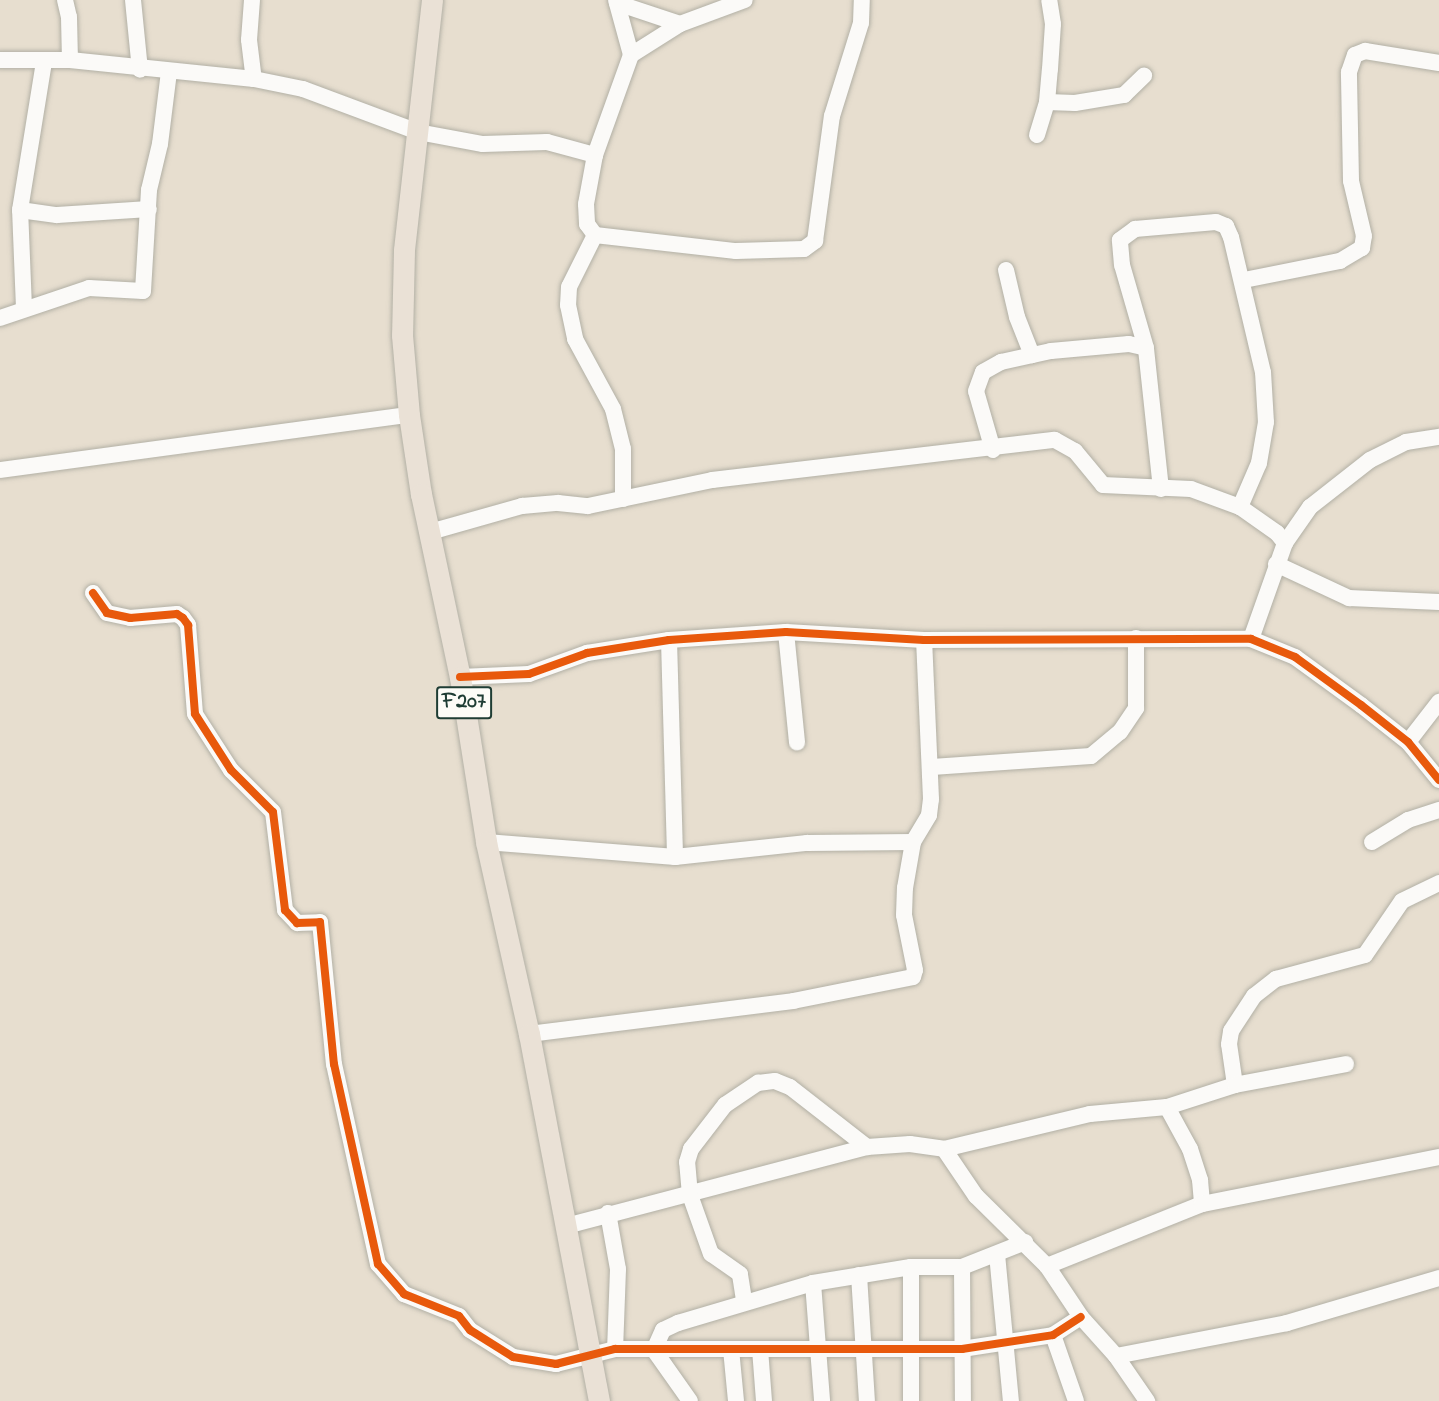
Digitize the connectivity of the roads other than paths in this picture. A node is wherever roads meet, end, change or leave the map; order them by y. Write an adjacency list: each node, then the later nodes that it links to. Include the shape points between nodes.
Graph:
1 (65, 0): 12 (street)
2 (133, 0): 15 (street)
3 (252, 0): 18 (street, via 249,40)
4 (432, 0): 20 (main road, F207)
5 (745, 0): 9 (street)
6 (862, 0): 25 (street, via 861,23 832,116 814,241 804,249 736,251)
7 (1049, 0): 19 (street, via 1053,24)
8 (617, 2): 9 (street); 10 (street)
9 (680, 24): 10 (street)
10 (631, 55): 22 (street)
11 (0, 60): 13 (street)
12 (70, 60): 13 (street); 15 (street)
13 (44, 61): 24 (street)
14 (1439, 63): 27 (street, via 1365,51 1354,55 1349,72 1352,181 1364,236 1362,248 1340,261)
15 (140, 70): 16 (street)
16 (169, 72): 18 (street); 23 (street, via 160,144 148,190)
17 (1144, 76): 19 (street, via 1124,94 1075,103)
18 (254, 80): 20 (street, via 303,89)
19 (1047, 102): 21 (street)
20 (418, 132): 22 (street, via 483,144 547,142); 32 (main road, F207, via 404,250 402,335)
21 (1037, 135)
22 (595, 155): 25 (street, via 586,204 587,224)
23 (149, 209): 24 (street, via 57,215); 28 (street, via 143,291 89,288)
24 (20, 210): 28 (street)
25 (595, 235): 37 (street, via 569,287 568,305 575,339 613,409 623,449)
26 (1006, 270): 31 (street, via 1017,317)
27 (1244, 280): 30 (street, via 1232,237 1226,226 1216,222 1125,233 1120,240 1122,266); 38 (street, via 1263,372 1266,422 1258,463)
28 (24, 308): 29 (street)
29 (0, 318)
30 (1146, 348): 31 (street, via 1103,345); 36 (street)
31 (1032, 355): 34 (street, via 1001,362 978,380 976,391)
32 (409, 415): 35 (street); 39 (main road, F207)
33 (1439, 437): 40 (street, via 1406,442 1347,476 1310,507)
34 (993, 450): 36 (street, via 1055,440 1076,451 1103,485); 37 (street, via 712,480)
35 (0, 470)
36 (1161, 489): 38 (street, via 1191,489)
37 (623, 499): 39 (street, via 588,506 522,506)
38 (1240, 507): 40 (street)
39 (430, 532): 49 (main road, F207)
40 (1285, 543): 41 (street)
41 (1276, 564): 43 (street, via 1348,598); 46 (street)
42 (93, 593): 92 (street, via 107,613 130,618 177,614 188,625 195,714 231,770 273,812 285,910 297,923 320,922 334,1064 378,1264 404,1294 459,1316 470,1330 513,1358 556,1364)
43 (1439, 602)
44 (786, 632): 47 (street); 48 (street); 51 (street)
45 (1136, 638): 46 (street); 48 (street); 53 (street, via 1136,708 1120,732 1091,756)
46 (1251, 639): 52 (street, via 1295,657)
47 (669, 640): 49 (street, via 587,653 529,674); 59 (street)
48 (924, 640): 53 (street)
49 (460, 676): 56 (main road, F207)
50 (1439, 702): 52 (street)
51 (797, 742)
52 (1408, 742): 54 (street)
53 (932, 767): 57 (street, via 929,815)
54 (1439, 780)
55 (1439, 810): 58 (street, via 1408,820)
56 (486, 842): 59 (street); 61 (main road, F207)
57 (913, 842): 59 (street, via 807,843); 61 (street, via 904,915 914,977 793,1001)
58 (1372, 842)
59 (675, 857)
60 (1439, 883): 63 (street, via 1402,901 1365,955 1276,979 1254,996 1231,1031)
61 (529, 1034): 71 (main road, F207)
62 (1347, 1064): 63 (street)
63 (1235, 1085): 64 (street)
64 (1167, 1107): 66 (street, via 1090,1114); 69 (street, via 1190,1149 1200,1180)
65 (867, 1147): 66 (street, via 910,1143); 68 (street); 68 (street, via 790,1087 775,1081 758,1083 725,1105 691,1149 687,1162)
66 (944, 1149): 72 (street, via 976,1196)
67 (1439, 1157): 69 (street)
68 (690, 1195): 70 (street); 80 (street, via 711,1254 740,1274)
69 (1202, 1204): 74 (street)
70 (608, 1213): 71 (street); 87 (street, via 618,1269)
71 (566, 1226): 92 (main road, F207)
72 (1024, 1242): 73 (street); 74 (street)
73 (997, 1254): 76 (street, via 970,1260); 83 (street)
74 (1047, 1266): 81 (street)
75 (911, 1267): 76 (street); 77 (street); 86 (street)
76 (962, 1267): 90 (street)
77 (859, 1275): 79 (street); 85 (street)
78 (1439, 1278): 93 (street, via 1287,1323)
79 (813, 1282): 80 (street); 84 (street)
80 (744, 1300): 91 (street, via 663,1330)
81 (1081, 1317): 82 (street); 93 (street)
82 (1053, 1335): 83 (street); 103 (street)
83 (1006, 1343): 90 (street); 102 (street)
84 (818, 1347): 85 (street); 89 (street); 98 (street)
85 (865, 1348): 86 (street); 99 (street)
86 (910, 1348): 90 (street); 100 (street)
87 (615, 1349): 91 (street); 92 (street)
88 (731, 1349): 89 (street); 91 (street); 96 (street)
89 (760, 1349): 97 (street)
90 (963, 1349): 101 (street)
91 (654, 1350): 95 (street)
92 (592, 1352): 94 (main road, F207)
93 (1116, 1356): 104 (street)
94 (599, 1401)
95 (690, 1401)
96 (736, 1401)
97 (764, 1401)
98 (822, 1401)
99 (867, 1401)
100 (911, 1401)
101 (963, 1401)
102 (1011, 1401)
103 (1076, 1401)
104 (1147, 1401)

